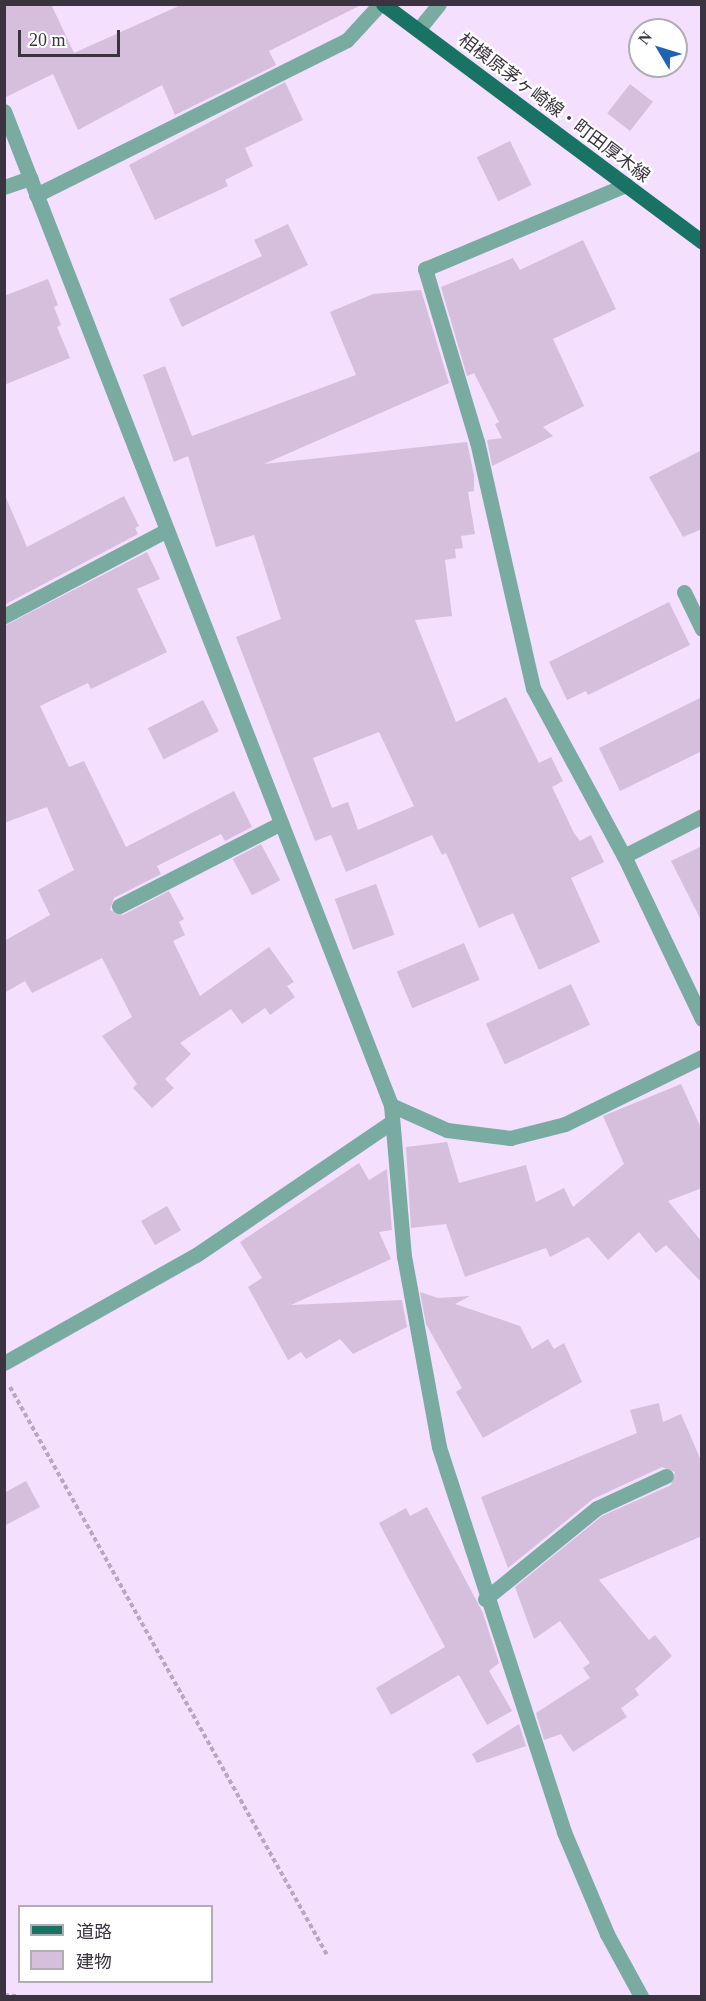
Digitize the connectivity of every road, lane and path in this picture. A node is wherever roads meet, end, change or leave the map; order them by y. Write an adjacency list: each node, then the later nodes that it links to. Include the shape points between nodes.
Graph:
1 (382, 4): 3 (main road, 相模原茅ヶ崎線・町田厚木線); 8 (street, via 347,40)
2 (439, 4): 3 (street)
3 (418, 30): 6 (main road, 相模原茅ヶ崎線・町田厚木線)
4 (4, 111): 5 (street)
5 (30, 178): 7 (street); 8 (street)
6 (626, 185): 9 (main road, 相模原茅ヶ崎線・町田厚木線); 16 (street, via 425,269 474,431 534,688)
7 (4, 187)
8 (36, 195): 10 (street)
9 (702, 242)
10 (167, 530): 12 (street); 15 (street)
11 (684, 592): 13 (street)
12 (4, 616)
13 (702, 629)
14 (702, 816): 16 (street)
15 (281, 823): 17 (street); 20 (street)
16 (624, 856): 18 (street)
17 (118, 906)
18 (702, 1019)
19 (702, 1057): 20 (street, via 565,1124 510,1138 447,1130)
20 (391, 1105): 21 (street)
21 (392, 1122): 22 (street, via 196,1255); 25 (street, via 404,1256 421,1365 439,1447)
22 (4, 1363)
23 (4, 1377): 26 (path)
24 (666, 1476): 25 (street, via 597,1508)
25 (486, 1599): 29 (street, via 564,1832 607,1934)
26 (327, 1955)
27 (4, 1995): 28 (path)
28 (16, 1996)
29 (642, 1996)

